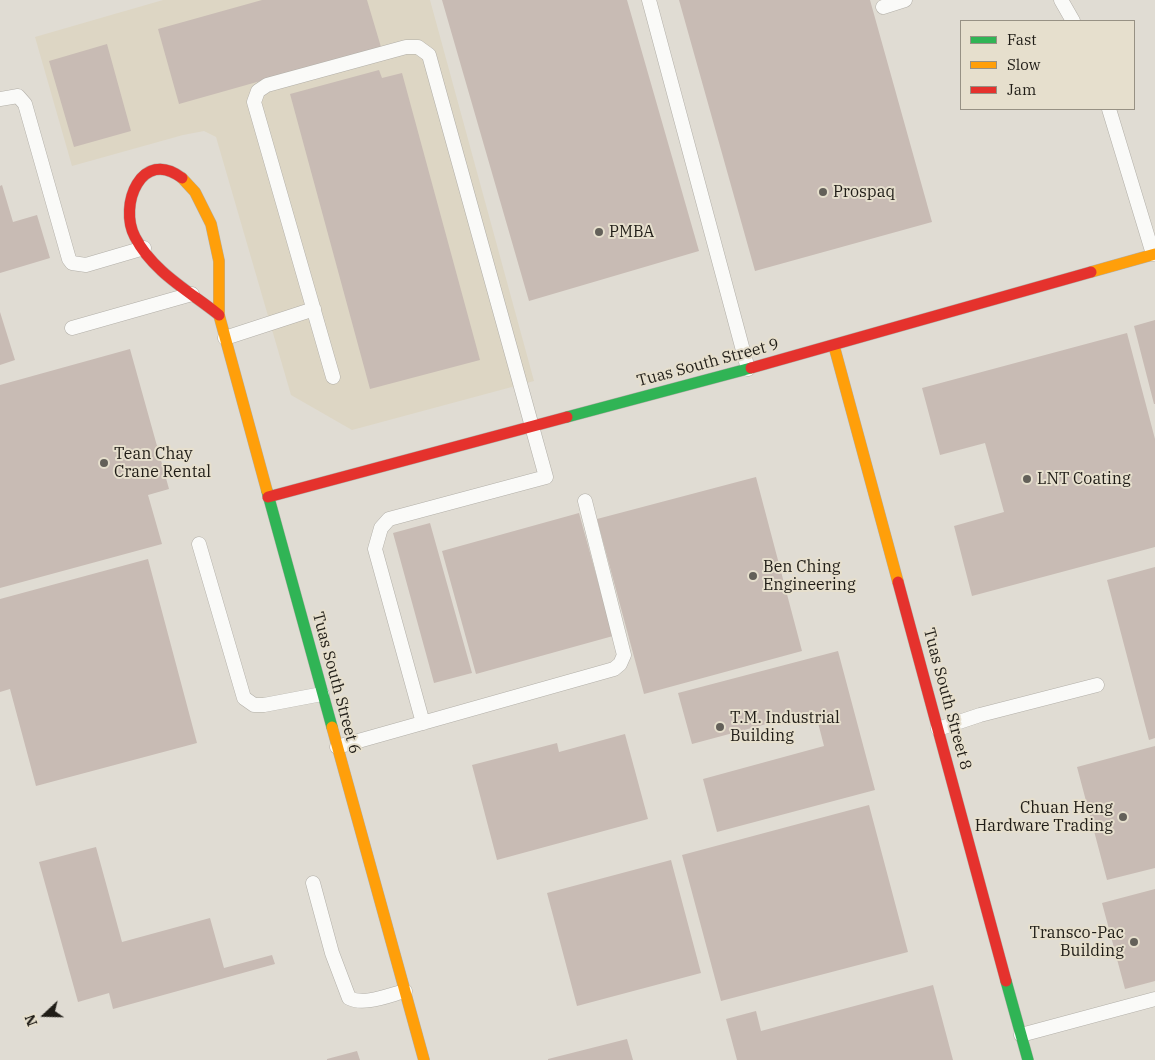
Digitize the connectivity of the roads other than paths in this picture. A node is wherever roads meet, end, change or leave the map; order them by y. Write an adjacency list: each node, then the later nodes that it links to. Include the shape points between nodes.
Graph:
1 (649, 0): 16 (lane)
2 (905, 0): 4 (lane)
3 (1061, 0): 5 (lane)
4 (883, 7)
5 (1072, 20)
6 (0, 99): 8 (lane, via 18,96 25,104 72,263 86,265)
7 (1109, 110): 9 (lane)
8 (144, 248): 10 (street, Tuas South Street 6, via 150,259); 12 (street, Tuas South Street 6, via 131,227 130,199 136,184 147,174 163,169 177,174 203,202 220,261)
9 (1154, 254): 15 (street, Tuas South Street 9)
10 (192, 294): 12 (street, Tuas South Street 6); 13 (lane)
11 (314, 309): 14 (lane); 17 (lane); 18 (lane, via 254,102 258,90 406,47 418,47 429,55)
12 (219, 315): 14 (street, Tuas South Street 6)
13 (72, 328)
14 (225, 338): 19 (street, Tuas South Street 6)
15 (834, 346): 16 (street, Tuas South Street 9); 25 (street, Tuas South Street 8)
16 (748, 369): 18 (street, Tuas South Street 9)
17 (333, 377)
18 (532, 427): 19 (street, Tuas South Street 9); 24 (lane, via 546,477 389,519 376,539 375,549)
19 (268, 497): 23 (street, Tuas South Street 6)
20 (585, 501): 24 (lane, via 624,655 620,664 614,669)
21 (199, 544): 23 (lane, via 244,698 254,705 264,705)
22 (1097, 685): 25 (lane)
23 (322, 694): 26 (street, Tuas South Street 6)
24 (423, 723): 26 (lane)
25 (938, 729): 30 (street, Tuas South Street 8)
26 (337, 746): 28 (street, Tuas South Street 6)
27 (313, 883): 28 (lane, via 332,953 349,998 355,1002 363,1001)
28 (405, 991): 31 (street, Tuas South Street 6)
29 (1155, 999): 30 (lane)
30 (1021, 1035): 32 (street, Tuas South Street 8)
31 (424, 1060)
32 (1028, 1060)

